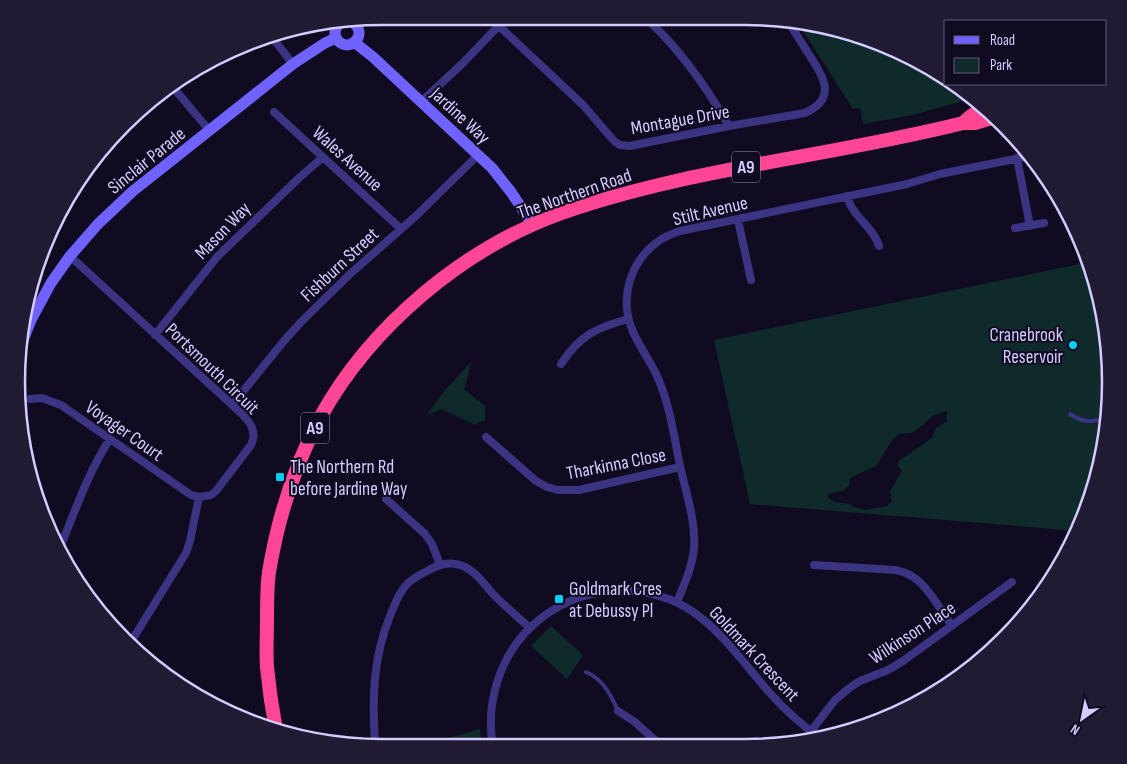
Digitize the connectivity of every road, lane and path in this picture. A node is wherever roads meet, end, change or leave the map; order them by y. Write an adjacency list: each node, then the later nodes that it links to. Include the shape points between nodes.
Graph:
1 (654, 25): 16 (street, via 691,67)
2 (356, 26): 8 (street, via 359,33)
3 (499, 26): 11 (street); 16 (street, Montague Drive, via 584,105 611,138 620,144 635,146)
4 (337, 28): 6 (street)
5 (792, 28): 16 (street, Montague Drive, via 821,72 826,89 822,100 805,113)
6 (336, 38): 8 (street, via 348,45); 9 (street, Sinclair Parade)
7 (275, 41): 9 (street)
8 (354, 42): 11 (street, Jardine Way)
9 (293, 64): 17 (street, Sinclair Parade)
10 (176, 91): 17 (street)
11 (421, 102): 18 (street, Jardine Way)
12 (274, 112): 20 (street, Wales Avenue)
13 (977, 112): 15 (highway, The Northern Road / A9)
14 (986, 120): 15 (highway, The Northern Road / A9)
15 (963, 123): 25 (highway, The Northern Road / A9, via 668,183 583,206)
16 (729, 126)
17 (209, 130): 30 (street, Sinclair Parade, via 113,209)
18 (478, 155): 25 (street, Jardine Way, via 511,192); 28 (street, Fishburn Street)
19 (1022, 157): 21 (street, Stilt Avenue)
20 (323, 158): 28 (street, Wales Avenue); 34 (street, Mason Way, via 217,257)
21 (1016, 158): 22 (street, Stilt Avenue); 26 (street)
22 (847, 196): 23 (street, Stilt Avenue); 29 (street, via 851,208 872,231)
23 (738, 220): 31 (street); 32 (street, Stilt Avenue, via 674,233 650,248 631,276 627,295)
24 (1044, 223): 26 (street)
25 (533, 225): 55 (highway, The Northern Road / A9, via 456,269 409,307 347,376 322,414 295,472 269,574 267,666)
26 (1030, 226): 27 (street)
27 (1016, 228)
28 (401, 229): 37 (street, Fishburn Street, via 301,322)
29 (879, 246)
30 (70, 256): 33 (street, Sinclair Parade, via 51,283); 34 (street, Portsmouth Circuit)
31 (751, 280)
32 (628, 319): 35 (street, via 588,335 577,343); 42 (street, Stilt Avenue, via 664,392)
33 (29, 328)
34 (155, 335): 37 (street, Portsmouth Circuit)
35 (561, 364)
36 (30, 399): 41 (street, Voyager Court, via 42,398 61,405)
37 (232, 405): 43 (street, Portsmouth Circuit, via 251,424 253,440 216,490 211,495)
38 (1070, 414): 39 (lane, via 1087,422)
39 (1100, 419)
40 (486, 438): 42 (street, Tharkinna Close, via 536,481 558,490 580,490)
41 (110, 439): 43 (street, Voyager Court, via 191,495); 45 (street, via 94,466)
42 (680, 467): 49 (street, Stilt Avenue, via 693,522 694,546 691,566)
43 (199, 497): 52 (street, via 186,553)
44 (386, 499): 47 (street, via 425,534)
45 (63, 541)
46 (814, 564): 50 (street, via 894,570 916,578)
47 (440, 565): 51 (street, via 454,564 469,570); 57 (street, via 408,584 398,597 386,625 374,683)
48 (1012, 582): 50 (street, Wilkinson Place)
49 (677, 602): 51 (street, Goldmark Crescent, via 642,592 600,592 564,604); 56 (street, Goldmark Crescent, via 716,630 775,699)
50 (952, 626): 56 (street, Wilkinson Place, via 895,666 848,689)
51 (530, 628): 58 (street, Goldmark Crescent, via 510,653 496,685 491,717)
52 (134, 637)
53 (586, 672): 54 (lane, via 608,690)
54 (618, 711): 59 (street)
55 (275, 722)
56 (811, 731)
57 (375, 739)
58 (493, 739)
59 (653, 739)

